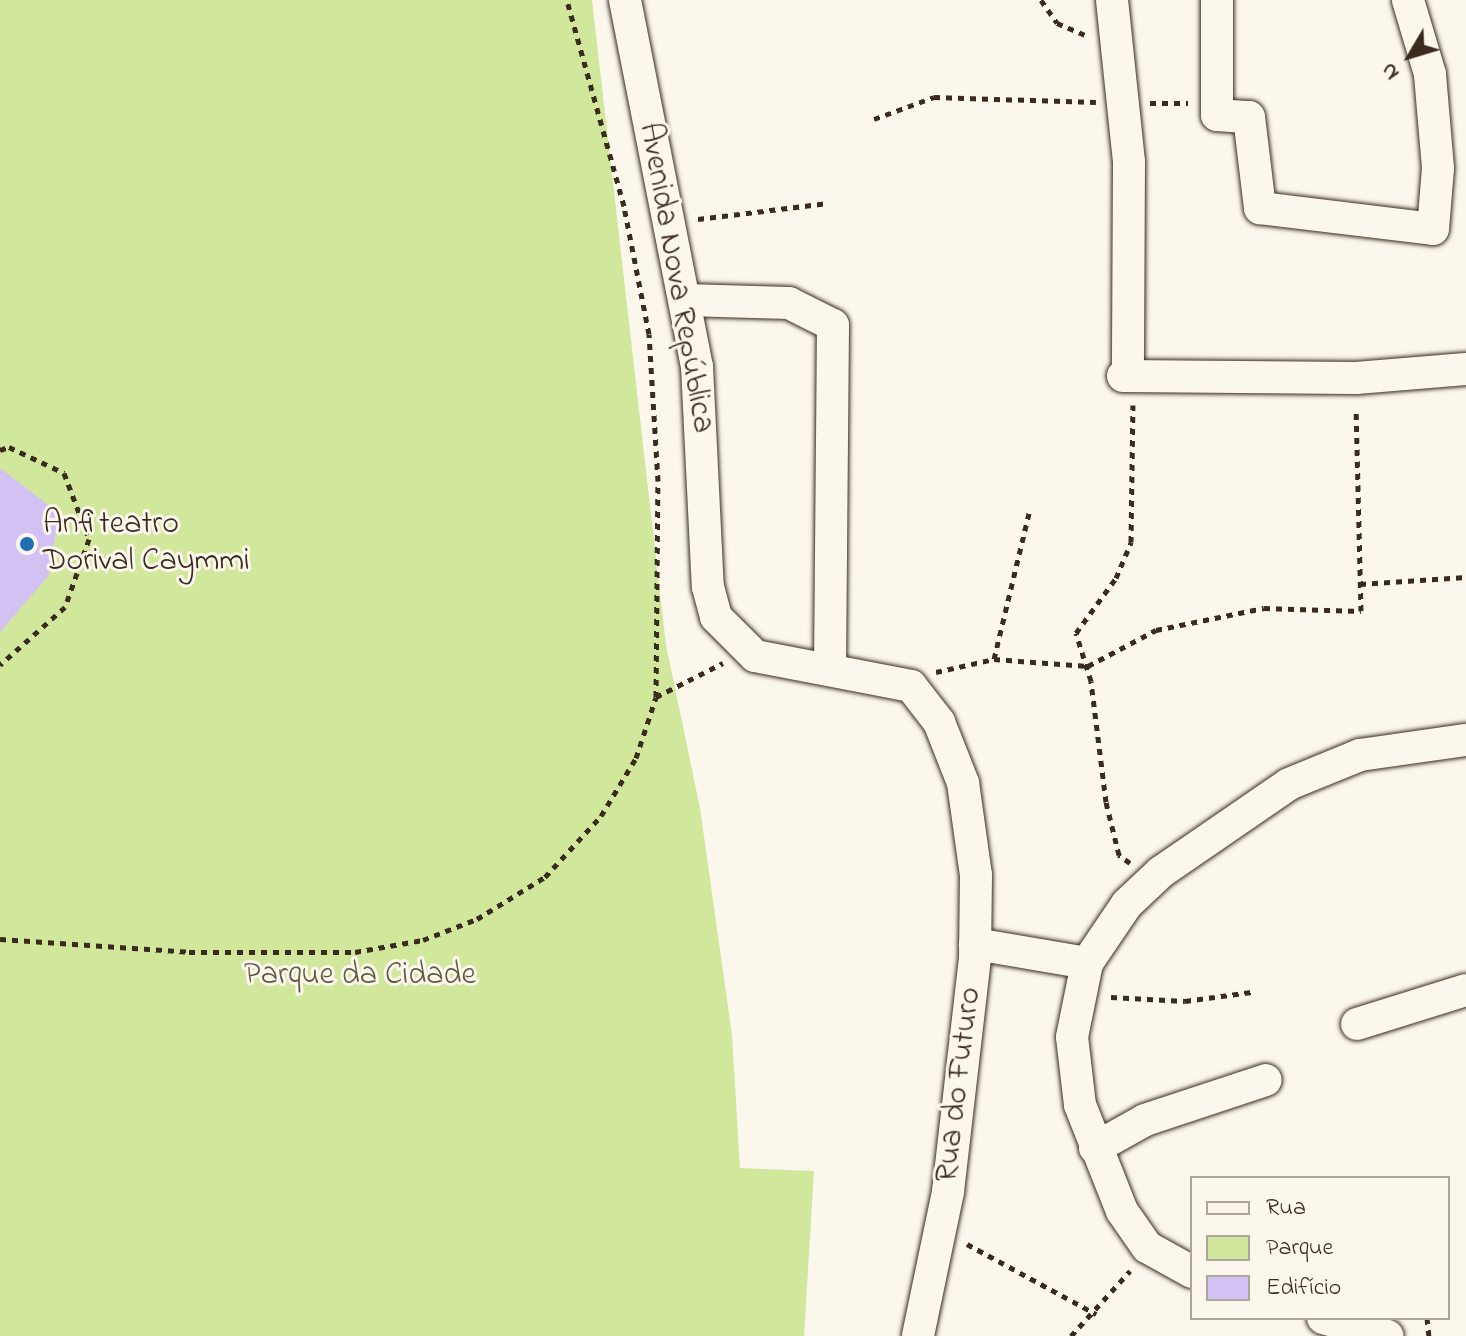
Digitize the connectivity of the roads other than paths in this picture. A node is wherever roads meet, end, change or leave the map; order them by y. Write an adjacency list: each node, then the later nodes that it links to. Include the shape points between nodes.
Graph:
1 (625, 0): 5 (street, Avenida Nova República)
2 (1112, 0): 6 (street, via 1126,103 1125,376 1356,378)
3 (1217, 0): 4 (street, via 1217,115 1249,117 1260,208 1433,229 1438,168 1430,74)
4 (1408, 0)
5 (685, 300): 7 (street, Avenida Nova República, via 703,409 708,587 725,633 755,656); 7 (street, via 789,303 833,325)
6 (1466, 369)
7 (830, 670): 8 (street, Avenida Nova República)
8 (911, 686): 10 (street, Rua do Futuro, via 951,747 970,831)
9 (1466, 740): 11 (street, via 1327,764 1289,784 1153,880)
10 (975, 944): 11 (street); 18 (street, Rua do Futuro, via 940,1237)
11 (1083, 978): 15 (street, via 1073,1068)
12 (1465, 994): 13 (street)
13 (1357, 1024)
14 (1266, 1080): 15 (street, via 1145,1120)
15 (1095, 1148): 16 (street, via 1147,1247)
16 (1190, 1271)
17 (1330, 1320): 19 (street)
18 (918, 1336)
19 (1388, 1336)

